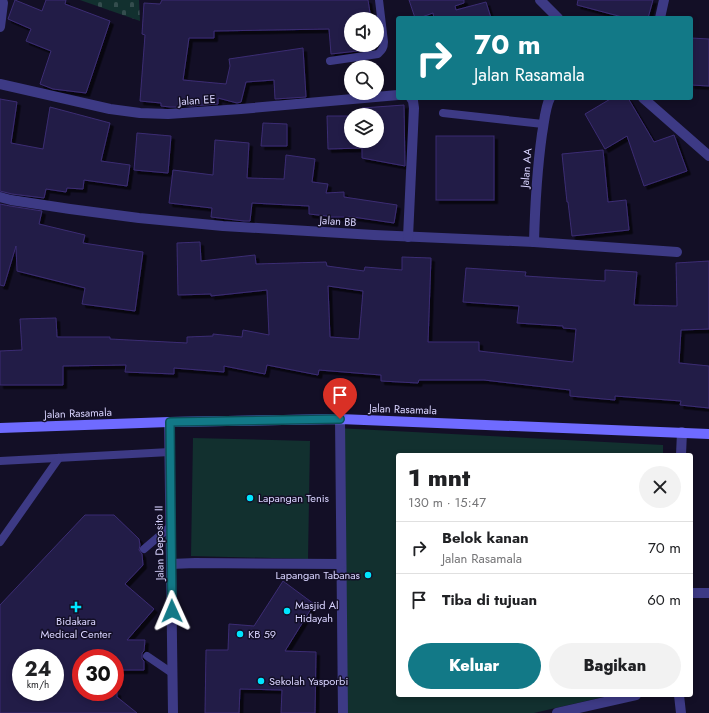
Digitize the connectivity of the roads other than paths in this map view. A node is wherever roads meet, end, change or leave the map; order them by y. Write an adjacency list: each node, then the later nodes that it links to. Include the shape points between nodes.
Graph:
1 (2, 0): 7 (street)
2 (379, 0): 8 (lane, via 384,42 381,51 378,54)
3 (540, 0): 5 (street)
4 (664, 0): 6 (street)
5 (556, 16)
6 (660, 16)
7 (0, 27)
8 (330, 61)
9 (0, 84): 10 (street, Jalan EE, via 110,109 147,114 241,109)
10 (396, 95)
11 (412, 100): 18 (street)
12 (549, 100): 15 (street, Jalan AA)
13 (645, 100): 16 (street)
14 (443, 113): 15 (lane)
15 (544, 124): 19 (street, Jalan AA, via 537,181)
16 (709, 156)
17 (0, 197): 18 (street, Jalan BB, via 154,220)
18 (408, 237): 19 (street, Jalan BB)
19 (534, 242): 20 (street, Jalan BB)
20 (677, 252)
21 (340, 419): 22 (street, Jalan Rasamala); 24 (street, Jalan Rasamala); 34 (street)
22 (170, 422): 23 (street, Jalan Rasamala); 26 (street, Jalan Deposito II)
23 (0, 428)
24 (682, 432): 25 (street, Jalan Rasamala); 27 (street)
25 (709, 434)
26 (170, 452): 28 (lane); 30 (street, Jalan Deposito II)
27 (681, 453)
28 (59, 458): 29 (lane); 31 (lane)
29 (0, 462)
30 (171, 526): 32 (lane); 33 (street, Jalan Deposito II)
31 (0, 542)
32 (144, 549)
33 (171, 564): 34 (street); 38 (street, Jalan Deposito II)
34 (342, 564): 42 (street)
35 (693, 593): 36 (street)
36 (709, 593)
37 (146, 656): 38 (lane)
38 (172, 673): 41 (street, Jalan Deposito II)
39 (627, 697): 43 (street)
40 (679, 697): 44 (street)
41 (173, 713)
42 (343, 713)
43 (557, 713)
44 (681, 713)

